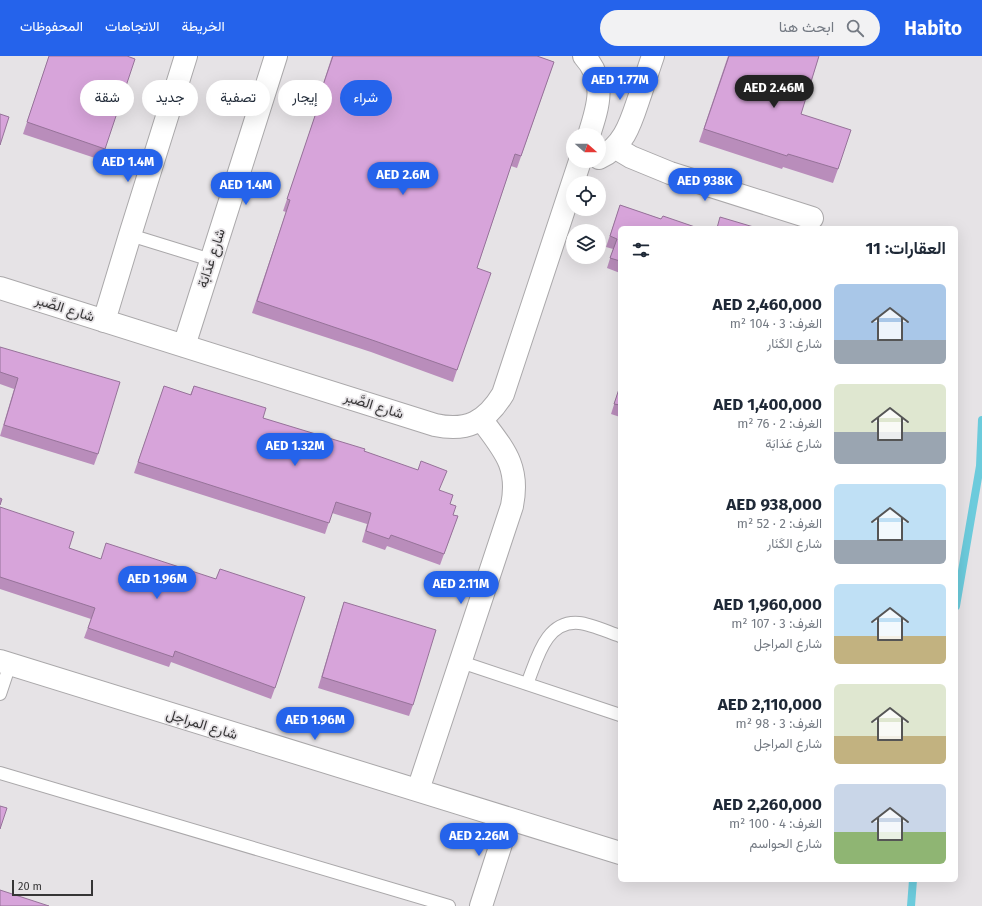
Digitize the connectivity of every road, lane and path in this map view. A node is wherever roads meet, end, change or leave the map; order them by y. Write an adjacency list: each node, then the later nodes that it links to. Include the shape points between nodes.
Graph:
1 (186, 56): 9 (street)
2 (276, 56): 10 (street, شارع عَدَابَة)
3 (584, 56): 5 (street, via 594,71 598,84 597,112)
4 (653, 56): 6 (street, via 632,121 625,135)
5 (591, 128)
6 (607, 153): 8 (street, via 631,157 670,173)
7 (582, 168): 14 (street, شارع الصَّبر, via 503,394 490,412)
8 (812, 218)
9 (130, 234): 10 (lane); 12 (street)
10 (211, 260): 13 (street, شارع عَدَابَة)
11 (0, 288): 12 (street, شارع الصَّبر)
12 (104, 321): 13 (street, شارع الصَّبر)
13 (184, 346): 14 (street, شارع الصَّبر, via 434,425 458,427)
14 (481, 419): 16 (street, via 507,456 514,477 515,492)
15 (618, 635): 18 (lane, via 579,623 558,628 544,643)
16 (460, 662): 18 (lane); 22 (street)
17 (5, 663): 19 (lane, شارع المراجل); 22 (street, شارع المراجل)
18 (527, 684): 20 (lane)
19 (0, 694)
20 (618, 714)
21 (0, 773): 25 (lane)
22 (418, 790): 23 (street, شارع المراجل)
23 (508, 819): 24 (street, شارع المراجل); 26 (street)
24 (618, 852)
25 (449, 906)
26 (481, 906)

